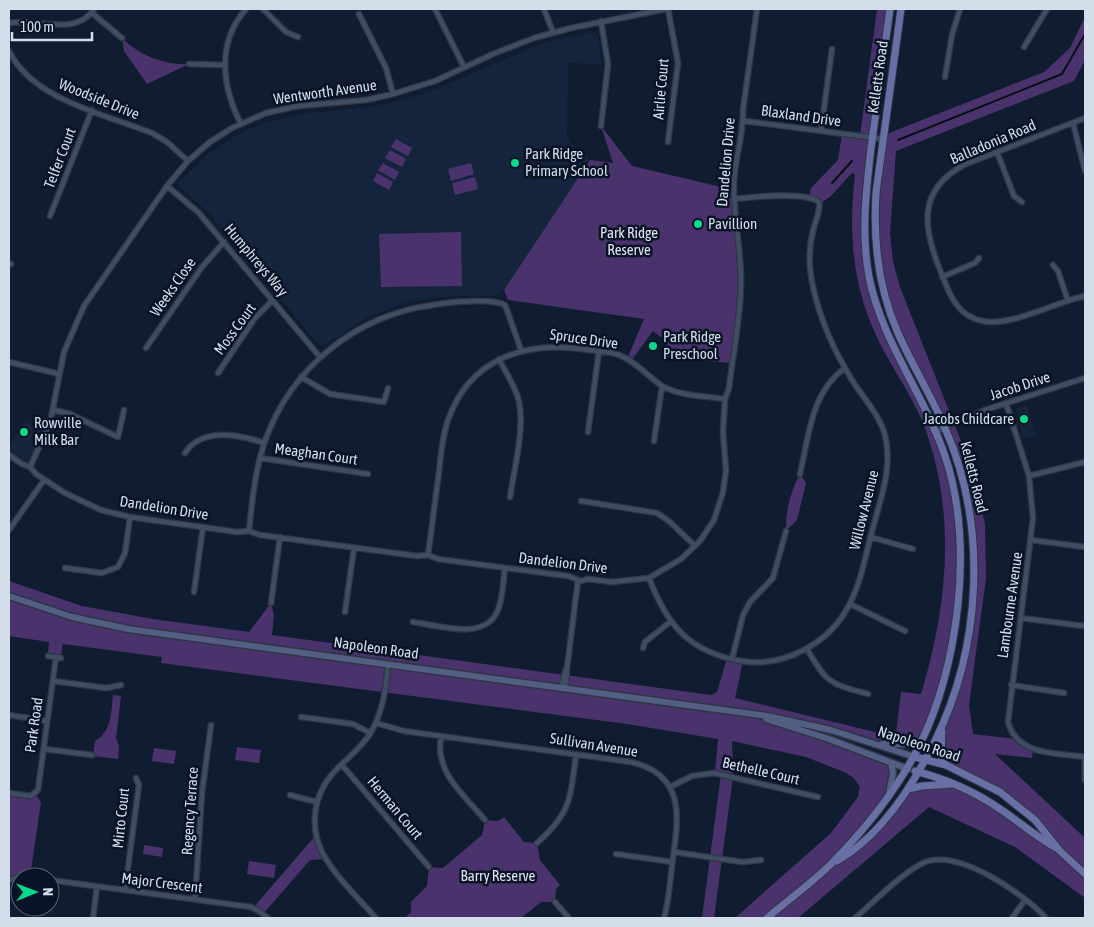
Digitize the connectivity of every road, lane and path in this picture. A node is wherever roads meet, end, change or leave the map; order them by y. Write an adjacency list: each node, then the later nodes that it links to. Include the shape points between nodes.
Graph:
1 (263, 9): 18 (street, via 286,32)
2 (435, 9): 25 (street)
3 (544, 9): 17 (street)
4 (634, 9): 14 (street)
5 (667, 9): 14 (street, Wentworth Avenue); 37 (street, Airlie Court, via 678,63)
6 (757, 9): 30 (street, Dandelion Drive)
7 (890, 9): 35 (main road, Kelletts Road)
8 (902, 9): 36 (main road, Kelletts Road)
9 (960, 9): 26 (street)
10 (1047, 9): 20 (street)
11 (244, 10): 24 (street, via 228,42)
12 (93, 11): 16 (street, via 82,20 66,25 30,21); 19 (street)
13 (359, 14): 27 (street, via 386,68)
14 (635, 14): 15 (street, Wentworth Avenue)
15 (601, 21): 17 (street, Wentworth Avenue); 33 (street, via 608,64)
16 (9, 23)
17 (554, 32): 25 (street, Wentworth Avenue)
18 (298, 37)
19 (122, 38)
20 (1024, 48)
21 (832, 49): 34 (street)
22 (9, 51): 28 (street, Woodside Drive, via 20,69 39,87)
23 (189, 64): 24 (street)
24 (224, 65): 32 (street, via 227,90)
25 (464, 67): 27 (street, Wentworth Avenue, via 427,84)
26 (945, 77)
27 (393, 94): 32 (street, Wentworth Avenue, via 366,100 290,107)
28 (92, 110): 39 (street, Woodside Drive, via 156,136); 44 (street, Telfer Court)
29 (1085, 118): 31 (street, Balladonia Road)
30 (744, 120): 34 (street, Blaxland Drive); 42 (street, Dandelion Drive, via 740,130)
31 (1073, 123): 38 (street, Balladonia Road); 40 (street)
32 (241, 124): 39 (street, Wentworth Avenue, via 210,142)
33 (601, 126)
34 (821, 131): 35 (street, Blaxland Drive)
35 (873, 138): 36 (street, Blaxland Drive); 73 (main road, Kelletts Road, via 864,224 869,278 887,335)
36 (883, 139): 71 (main road, Kelletts Road, via 874,218 880,280 898,333)
37 (668, 142)
38 (997, 152): 43 (street, via 1014,196); 48 (street, Balladonia Road, via 954,171 939,186 931,202 928,238)
39 (188, 161): 41 (street, Wentworth Avenue)
40 (1085, 172)
41 (167, 186): 45 (street, Humphreys Way, via 193,206); 62 (street, Wentworth Avenue, via 84,306 68,340)
42 (734, 198): 60 (street, Willow Avenue, via 788,196 819,202 810,244 812,282 817,303); 67 (street, Dandelion Drive, via 740,296)
43 (1022, 202)
44 (50, 216)
45 (224, 242): 50 (street, Humphreys Way); 54 (street, Weeks Close, via 205,262)
46 (979, 258): 48 (street, via 975,263)
47 (1053, 265): 52 (street)
48 (942, 277): 52 (street, Balladonia Road, via 954,303 969,316 984,322 1008,320)
49 (1085, 296): 52 (street, Balladonia Road)
50 (273, 300): 57 (street, Humphreys Way); 61 (street, Moss Court, via 255,318)
51 (508, 300): 53 (street)
52 (1068, 300)
53 (505, 305): 55 (street); 57 (street, via 450,303 404,310 352,333)
54 (146, 348)
55 (521, 350): 56 (street, Spruce Drive, via 550,346); 58 (street, Spruce Drive)
56 (599, 351): 65 (street, Spruce Drive, via 630,360); 72 (street)
57 (320, 357): 63 (street)
58 (499, 359): 85 (street, via 520,406); 99 (street, Spruce Drive, via 466,388 448,420)
59 (9, 362): 62 (street)
60 (845, 368): 82 (street, via 832,378 820,395); 92 (street, Willow Avenue, via 875,412 887,447 886,475)
61 (218, 373)
62 (59, 374): 69 (street, Wentworth Avenue)
63 (301, 377): 66 (street, via 317,388 344,397 384,402); 75 (street, via 277,412)
64 (1085, 378): 68 (street, Jacob Drive)
65 (662, 386): 67 (street, Spruce Drive, via 682,393); 74 (street)
66 (388, 388)
67 (725, 399): 95 (street, Dandelion Drive, via 724,492 710,528)
68 (1006, 403): 71 (street, Jacob Drive); 83 (street, Lambourne Avenue)
69 (54, 410): 70 (street, via 70,414 118,437); 80 (street, Wentworth Avenue, via 43,444)
70 (124, 410)
71 (945, 427): 73 (street, Jacob Drive); 131 (main road, Kelletts Road, via 966,490 974,563 972,605 961,667)
72 (588, 432)
73 (935, 432): 134 (main road, Kelletts Road, via 956,500 961,566 949,665 937,708)
74 (654, 441)
75 (264, 443): 76 (street, via 238,436 219,436 198,441); 78 (street)
76 (185, 453)
77 (9, 455): 80 (street, Dandelion Drive)
78 (260, 458): 81 (street, Meaghan Court); 90 (street)
79 (1085, 462): 83 (street)
80 (30, 467): 84 (street, Dandelion Drive)
81 (368, 474)
82 (800, 474)
83 (1028, 476): 94 (street, Lambourne Avenue, via 1033,506)
84 (44, 480): 87 (street, Dandelion Drive, via 86,503); 89 (street)
85 (510, 497)
86 (580, 501): 95 (street, via 657,513)
87 (130, 517): 88 (street, Dandelion Drive); 100 (street, via 124,557 118,567 102,573)
88 (202, 527): 90 (street, Dandelion Drive); 104 (street)
89 (9, 530)
90 (249, 531): 93 (street, Dandelion Drive)
91 (786, 531): 117 (street, via 773,578 743,614)
92 (870, 537): 98 (street); 107 (street, Willow Avenue)
93 (280, 538): 97 (street, Dandelion Drive); 106 (street)
94 (1031, 540): 96 (street); 109 (street, Lambourne Avenue)
95 (696, 546): 102 (street, Dandelion Drive)
96 (1085, 547)
97 (354, 548): 99 (street, Dandelion Drive); 108 (street)
98 (912, 548)
99 (428, 555): 101 (street, Dandelion Drive)
100 (65, 568)
101 (505, 568): 103 (street, Dandelion Drive); 110 (street, via 498,609 484,626 468,630)
102 (649, 578): 103 (street, Dandelion Drive); 111 (street, Willow Avenue)
103 (578, 580): 122 (street)
104 (194, 592)
105 (9, 596): 118 (main road, Napoleon Road, via 59,614 104,625)
106 (271, 603)
107 (850, 604): 113 (street); 115 (street, Willow Avenue, via 832,628)
108 (345, 612)
109 (1021, 618): 112 (street); 120 (street, Lambourne Avenue)
110 (413, 622)
111 (670, 622): 114 (street); 117 (street, Willow Avenue, via 700,647)
112 (1084, 626)
113 (905, 631)
114 (642, 648)
115 (807, 649): 117 (street, Willow Avenue, via 763,662); 124 (street, via 829,681)
116 (48, 656): 119 (street, Park Road, via 58,658)
117 (732, 659)
118 (388, 664): 122 (main road, Napoleon Road); 129 (street, via 384,698)
119 (53, 681): 121 (street, via 106,688); 128 (street, Park Road)
120 (1011, 685): 123 (street); 140 (street, Lambourne Avenue, via 1008,722 1018,742 1032,750)
121 (121, 686)
122 (564, 689): 125 (main road, Napoleon Road)
123 (1064, 693)
124 (868, 694)
125 (744, 713): 135 (main road, Napoleon Road, via 792,720); 142 (main road, Napoleon Road, via 829,739)
126 (9, 715): 128 (street)
127 (301, 717): 132 (street, via 353,724)
128 (48, 720): 136 (street, Park Road)
129 (376, 723): 132 (street); 133 (street, Sullivan Avenue, via 395,730)
130 (211, 725): 170 (street, Regency Terrace, via 201,801)
131 (942, 728): 141 (main road, Kelletts Road); 144 (main road, via 941,756)
132 (370, 733): 143 (street)
133 (441, 737): 138 (street, Sullivan Avenue); 157 (street, via 439,756 446,773)
134 (922, 741): 135 (main road); 139 (main road, Kelletts Road)
135 (876, 744): 139 (main road, Napoleon Road)
136 (44, 749): 137 (street); 152 (street, Park Road, via 35,794)
137 (92, 755)
138 (576, 755): 150 (street, Sullivan Avenue, via 641,764 658,774); 158 (street, via 566,809 558,824)
139 (915, 757): 141 (main road, Napoleon Road); 145 (main road, Kelletts Road)
140 (1085, 758): 148 (street)
141 (926, 760): 144 (main road, Napoleon Road); 146 (main road, Kelletts Road)
142 (891, 763): 145 (main road, Napoleon Road); 155 (main road, via 893,773)
143 (342, 765): 156 (street, via 327,781); 165 (street, Herman Court)
144 (946, 765): 159 (main road, Napoleon Road, via 1012,800 1043,827)
145 (908, 769): 146 (main road, Napoleon Road); 155 (main road, Kelletts Road)
146 (919, 772): 149 (main road, Napoleon Road); 151 (main road, Kelletts Road)
147 (136, 778): 169 (street, Mirto Court, via 139,785)
148 (1085, 780)
149 (954, 784): 151 (main road); 159 (main road, Napoleon Road, via 988,801 1038,839)
150 (670, 787): 154 (street, Bethelle Court, via 692,776 714,773); 160 (street, Sullivan Avenue, via 678,812)
151 (908, 789): 164 (main road, Kelletts Road, via 869,836)
152 (9, 793)
153 (290, 796): 156 (street)
154 (818, 797)
155 (889, 797): 164 (main road, Kelletts Road)
156 (317, 802): 175 (street, via 315,825 322,853)
157 (486, 820)
158 (537, 843)
159 (1060, 851): 166 (main road, Napoleon Road)
160 (674, 852): 162 (street, via 742,862); 163 (street, Sullivan Avenue)
161 (616, 854): 163 (street)
162 (761, 860)
163 (672, 862): 177 (street, Sullivan Avenue)
164 (832, 863): 178 (main road, Kelletts Road)
165 (429, 867)
166 (1085, 874)
167 (60, 881): 168 (street, Major Crescent)
168 (97, 887): 169 (street, Major Crescent); 173 (street)
169 (125, 890): 170 (street, Major Crescent)
170 (195, 899): 174 (street, Major Crescent, via 253,908)
171 (1025, 900): 179 (street, via 965,864 939,859 914,869); 180 (street); 181 (street)
172 (555, 902): 176 (street)
173 (93, 918)
174 (268, 918)
175 (376, 918)
176 (569, 918)
177 (664, 918)
178 (767, 918)
179 (855, 918)
180 (1012, 918)
181 (1046, 918)

